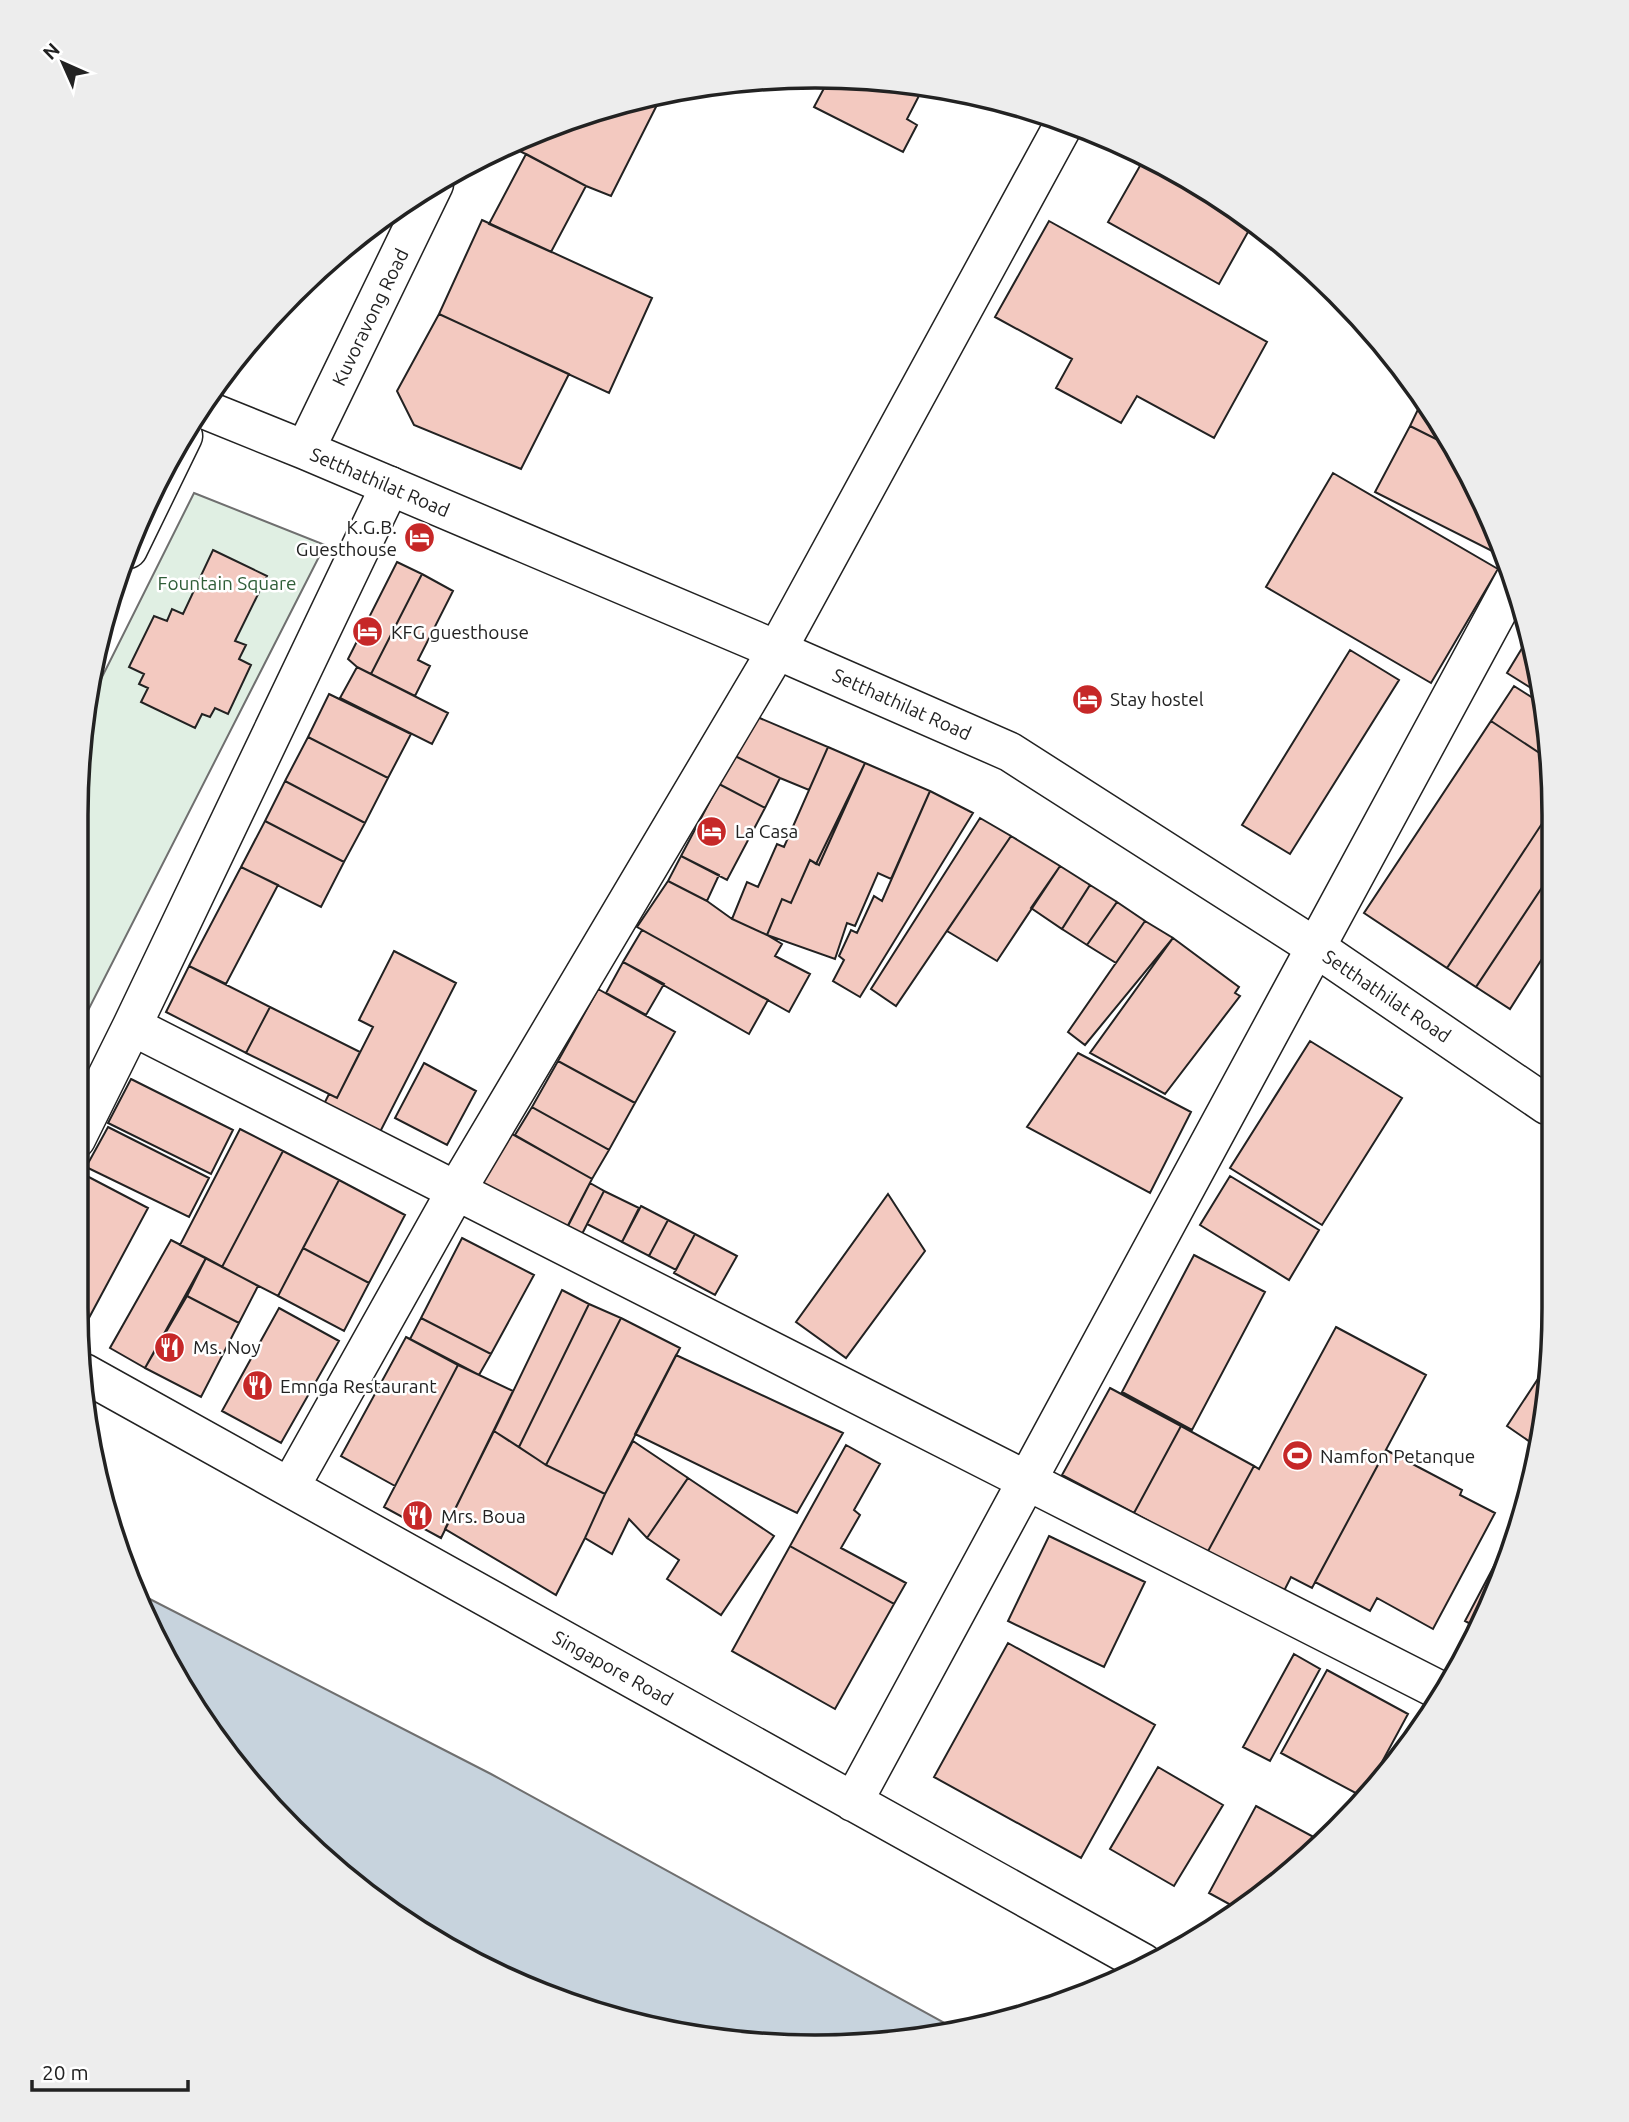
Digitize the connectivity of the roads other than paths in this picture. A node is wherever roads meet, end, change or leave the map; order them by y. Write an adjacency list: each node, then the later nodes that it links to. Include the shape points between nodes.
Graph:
1 (1060, 131): 7 (street)
2 (426, 201): 4 (street, Kuvoravong Road)
3 (210, 412): 4 (street, Setthathilat Road)
4 (305, 450): 5 (street, Setthathilat Road)
5 (390, 486): 7 (street, Setthathilat Road); 9 (street)
6 (1507, 594): 8 (street)
7 (777, 650): 8 (street, Setthathilat Road, via 1010,752); 12 (street)
8 (1315, 947): 10 (street, Setthathilat Road); 14 (street)
9 (132, 1027): 11 (street); 12 (street)
10 (1542, 1102)
11 (88, 1115)
12 (456, 1191): 14 (street); 15 (street)
13 (91, 1377): 15 (street, Singapore Road)
14 (1028, 1482): 16 (street); 17 (street)
15 (290, 1487): 17 (street, Singapore Road)
16 (1434, 1687)
17 (853, 1802): 18 (street, Singapore Road)
18 (1137, 1960)

